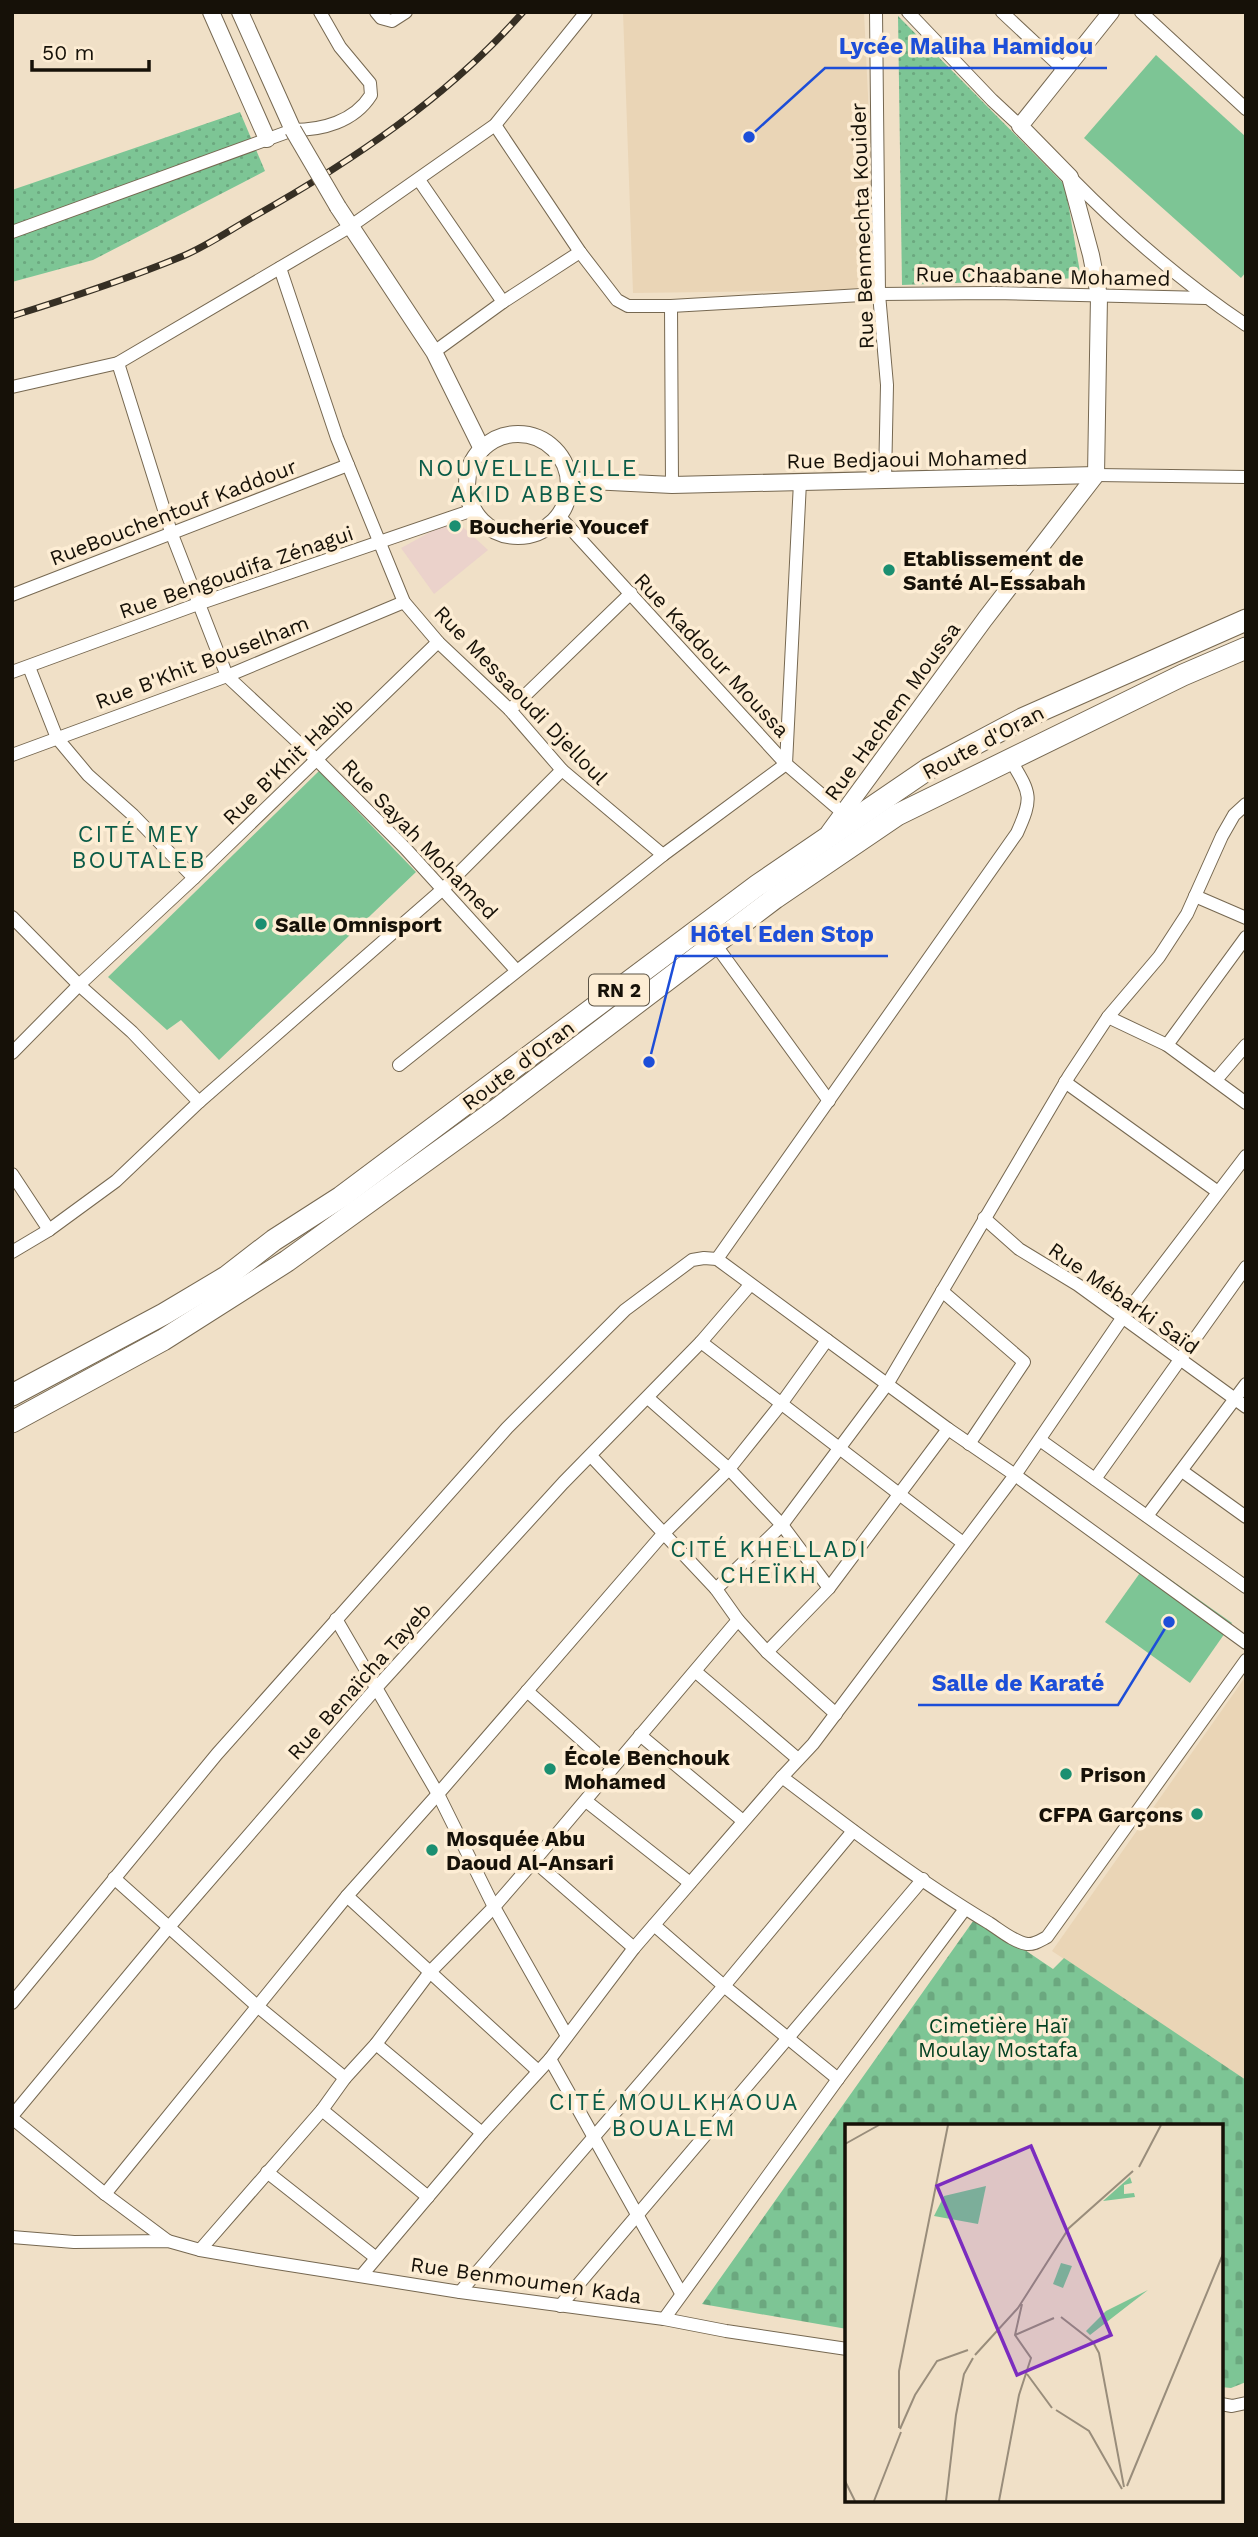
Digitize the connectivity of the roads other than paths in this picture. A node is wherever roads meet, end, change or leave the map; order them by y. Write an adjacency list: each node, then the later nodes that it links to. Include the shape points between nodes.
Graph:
1 (211, 12): 19 (street)
2 (240, 12): 18 (street)
3 (320, 12): 18 (street, via 340,47 370,83 371,95 358,111 327,127)
4 (376, 12): 5 (street, via 392,21)
5 (406, 12)
6 (586, 12): 16 (street)
7 (876, 12): 26 (street, Rue Benmechta Kouider)
8 (908, 12): 17 (street)
9 (1002, 12): 13 (street)
10 (1013, 12): 13 (street)
11 (1111, 12): 14 (street)
12 (1141, 12): 15 (street)
13 (1020, 30): 14 (street)
14 (1064, 71): 17 (street)
15 (1246, 109)
16 (495, 125): 21 (street); 24 (street, Rue Chaabane Mohamed)
17 (1020, 126): 20 (street)
18 (293, 130): 19 (street); 22 (street, bridge)
19 (267, 139): 23 (street)
20 (1070, 177): 27 (street); 28 (street, via 1111,219)
21 (419, 180): 22 (street); 29 (street)
22 (351, 226): 25 (street); 32 (street)
23 (12, 232)
24 (580, 252): 29 (street); 30 (street, Rue Chaabane Mohamed, via 621,303)
25 (280, 268): 33 (street); 36 (street, Rue Messaoudi Djelloul)
26 (878, 294): 27 (street, Rue Chaabane Mohamed); 30 (street, Rue Chaabane Mohamed); 40 (street, Rue Benmechta Kouider, via 887,386)
27 (1099, 296): 28 (street, Rue Chaabane Mohamed); 37 (street)
28 (1206, 298): 31 (street)
29 (503, 302): 32 (street)
30 (671, 306): 42 (street)
31 (1246, 325)
32 (434, 352): 35 (street)
33 (118, 363): 34 (street); 45 (street, Rue Sayah Mohamed)
34 (12, 387)
35 (482, 449): 39 (street, via 495,439 526,434 558,452); 43 (street, via 468,476)
36 (348, 465): 45 (street, RueBouchentouf Kaddour); 46 (street, Rue Messaoudi Djelloul)
37 (1096, 475): 38 (street, Rue Bedjaoui Mohamed); 40 (street, Rue Bedjaoui Mohamed); 65 (street, Rue Hachem Moussa)
38 (1246, 477)
39 (570, 480): 42 (street, Rue Bedjaoui Mohamed); 44 (street)
40 (886, 480): 41 (street, Rue Bedjaoui Mohamed)
41 (800, 482): 42 (street, Rue Bedjaoui Mohamed); 62 (street)
42 (672, 485)
43 (472, 510): 44 (street, via 495,531 518,537 535,534); 46 (street, Rue Bengoudifa Zénagui)
44 (560, 517): 47 (street, Rue Kaddour Moussa)
45 (171, 532): 48 (street, RueBouchentouf Kaddour); 50 (street, Rue Sayah Mohamed)
46 (378, 542): 49 (street, Rue Messaoudi Djelloul); 50 (street, Rue Bengoudifa Zénagui)
47 (631, 593): 57 (street); 62 (street, Rue Kaddour Moussa)
48 (12, 595)
49 (404, 602): 52 (street, Rue Messaoudi Djelloul); 56 (street, Rue B'Khit Bouselham)
50 (198, 604): 54 (street, Rue Bengoudifa Zénagui); 56 (street, Rue Sayah Mohamed)
51 (1246, 620): 66 (main road, Route d'Oran / RN 2, via 1012,724 928,769)
52 (438, 642): 57 (street, Rue Messaoudi Djelloul); 60 (street, Rue B'Khit Habib)
53 (1246, 648): 61 (main road, Route d'Oran / RN 2)
54 (29, 667): 55 (street, Rue Bengoudifa Zénagui); 58 (street)
55 (12, 672)
56 (227, 676): 58 (street, Rue B'Khit Bouselham); 60 (street, Rue Sayah Mohamed)
57 (510, 710): 63 (street, Rue Messaoudi Djelloul)
58 (57, 738): 59 (street, Rue B'Khit Bouselham); 68 (street, via 88,775)
59 (12, 755)
60 (317, 760): 68 (street, Rue B'Khit Habib); 69 (street, Rue Sayah Mohamed)
61 (1010, 760): 74 (main road, Route d'Oran / RN 2, via 897,815); 84 (street, via 1028,790 1028,810 1017,833)
62 (786, 764): 65 (street, Rue Kaddour Moussa); 67 (street)
63 (562, 770): 67 (street, Rue Messaoudi Djelloul); 69 (street)
64 (1246, 804): 70 (street, via 1222,836)
65 (843, 813): 66 (street, Rue Hachem Moussa)
66 (819, 845): 103 (main road, Route d'Oran / RN 2, via 758,885 341,1197 226,1277)
67 (663, 855): 75 (street)
68 (194, 878): 76 (street, Rue B'Khit Habib)
69 (443, 889): 75 (street, Rue Sayah Mohamed); 85 (street)
70 (1195, 896): 72 (street); 77 (street, via 1159,957)
71 (12, 917): 76 (street)
72 (1246, 918)
73 (1246, 937): 78 (street)
74 (715, 944): 84 (street); 107 (main road, Route d'Oran / RN 2, via 287,1261 163,1340)
75 (516, 970): 81 (street)
76 (79, 985): 80 (street, Rue B'Khit Habib); 85 (street)
77 (1108, 1017): 78 (street); 83 (street)
78 (1167, 1045): 82 (street)
79 (1246, 1045): 82 (street)
80 (12, 1054)
81 (399, 1065)
82 (1216, 1080): 86 (street)
83 (1065, 1082): 89 (street); 90 (street)
84 (829, 1101): 93 (street)
85 (200, 1102): 91 (street, via 116,1181)
86 (1246, 1103)
87 (1246, 1156): 89 (street)
88 (12, 1174): 91 (street)
89 (1218, 1192): 97 (street)
90 (984, 1218): 96 (street); 97 (street, Rue Mébarki Saïd, via 1018,1249)
91 (49, 1230): 92 (street)
92 (12, 1252)
93 (717, 1259): 95 (street); 126 (street, via 692,1260 625,1310 507,1427)
94 (1246, 1268): 100 (street)
95 (750, 1285): 98 (street); 99 (street, Rue Benaïcha Tayeb)
96 (942, 1291): 101 (street); 110 (street, via 1024,1362)
97 (1124, 1318): 100 (street, Rue Mébarki Saïd); 109 (street)
98 (827, 1340): 101 (street); 106 (street)
99 (701, 1342): 104 (street, Rue Benaïcha Tayeb); 106 (street)
100 (1179, 1359): 105 (street, Rue Mébarki Saïd); 116 (street)
101 (888, 1383): 108 (street); 111 (street)
102 (1246, 1384): 105 (street)
103 (12, 1395)
104 (648, 1398): 112 (street, Rue Benaïcha Tayeb); 113 (street)
105 (1240, 1403): 114 (street)
106 (781, 1404): 111 (street); 113 (street)
107 (12, 1422)
108 (948, 1429): 110 (street); 117 (street)
109 (1040, 1440): 115 (street); 116 (street)
110 (969, 1444): 115 (street)
111 (838, 1448): 117 (street); 120 (street)
112 (591, 1456): 121 (street); 132 (street, Rue Benaïcha Tayeb)
113 (729, 1469): 120 (street); 121 (street)
114 (1182, 1471): 118 (street); 119 (street)
115 (1015, 1475): 122 (street); 128 (street)
116 (1095, 1479): 118 (street)
117 (900, 1495): 122 (street); 124 (street)
118 (1147, 1516): 123 (street)
119 (1246, 1517)
120 (782, 1525): 124 (street); 125 (street)
121 (663, 1534): 125 (street); 133 (street)
122 (963, 1543): 134 (street)
123 (1246, 1587)
124 (829, 1588): 129 (street)
125 (716, 1589): 127 (street)
126 (336, 1619): 132 (street); 144 (street)
127 (738, 1620): 129 (street); 131 (street)
128 (1246, 1643)
129 (767, 1652): 134 (street)
130 (1246, 1660): 149 (street, via 1047,1937 1027,1944)
131 (695, 1672): 135 (street); 136 (street)
132 (377, 1687): 139 (street); 151 (street, Rue Benaïcha Tayeb)
133 (527, 1691): 137 (street); 139 (street)
134 (836, 1714): 136 (street)
135 (640, 1735): 137 (street); 141 (street)
136 (798, 1759): 138 (street)
137 (612, 1767): 140 (street)
138 (782, 1777): 141 (street); 142 (street)
139 (438, 1794): 147 (street); 148 (street)
140 (586, 1801): 143 (street); 146 (street)
141 (743, 1821): 146 (street)
142 (853, 1831): 145 (street); 154 (street)
143 (534, 1861): 148 (street); 152 (street)
144 (114, 1878): 151 (street); 155 (street)
145 (923, 1879): 149 (street); 158 (street)
146 (690, 1883): 150 (street)
147 (346, 1896): 153 (street); 156 (street)
148 (494, 1907): 153 (street); 157 (street)
149 (965, 1909): 163 (street)
150 (654, 1925): 152 (street); 154 (street)
151 (169, 1927): 156 (street); 165 (street, Rue Benaïcha Tayeb)
152 (635, 1948): 157 (street)
153 (430, 1972): 159 (street); 161 (street)
154 (724, 1986): 158 (street); 167 (street)
155 (12, 2003)
156 (257, 2006): 162 (street); 169 (street)
157 (567, 2036): 160 (street)
158 (789, 2040): 163 (street); 171 (street)
159 (376, 2044): 162 (street); 166 (street)
160 (550, 2059): 161 (street); 167 (street)
161 (538, 2071): 166 (street)
162 (345, 2078): 164 (street)
163 (838, 2078): 178 (street)
164 (322, 2110): 168 (street); 170 (street)
165 (12, 2117): 169 (street)
166 (482, 2133): 170 (street)
167 (595, 2136): 171 (street); 177 (street)
168 (267, 2172): 174 (street); 175 (street)
169 (105, 2194): 173 (street)
170 (428, 2197): 175 (street)
171 (638, 2216): 178 (street); 179 (street)
172 (15, 2235): 173 (street, via 74,2242)
173 (168, 2241): 174 (street, Rue Benmoumen Kada)
174 (200, 2250): 176 (street, Rue Benmoumen Kada)
175 (375, 2257): 176 (street)
176 (362, 2275): 177 (street, Rue Benmoumen Kada)
177 (460, 2292): 179 (street, Rue Benmoumen Kada)
178 (681, 2293): 180 (street)
179 (560, 2306): 180 (street, Rue Benmoumen Kada)
180 (664, 2319): 181 (street, Rue Benmoumen Kada)
181 (845, 2349)
182 (1246, 2403): 183 (street)
183 (1223, 2404)

